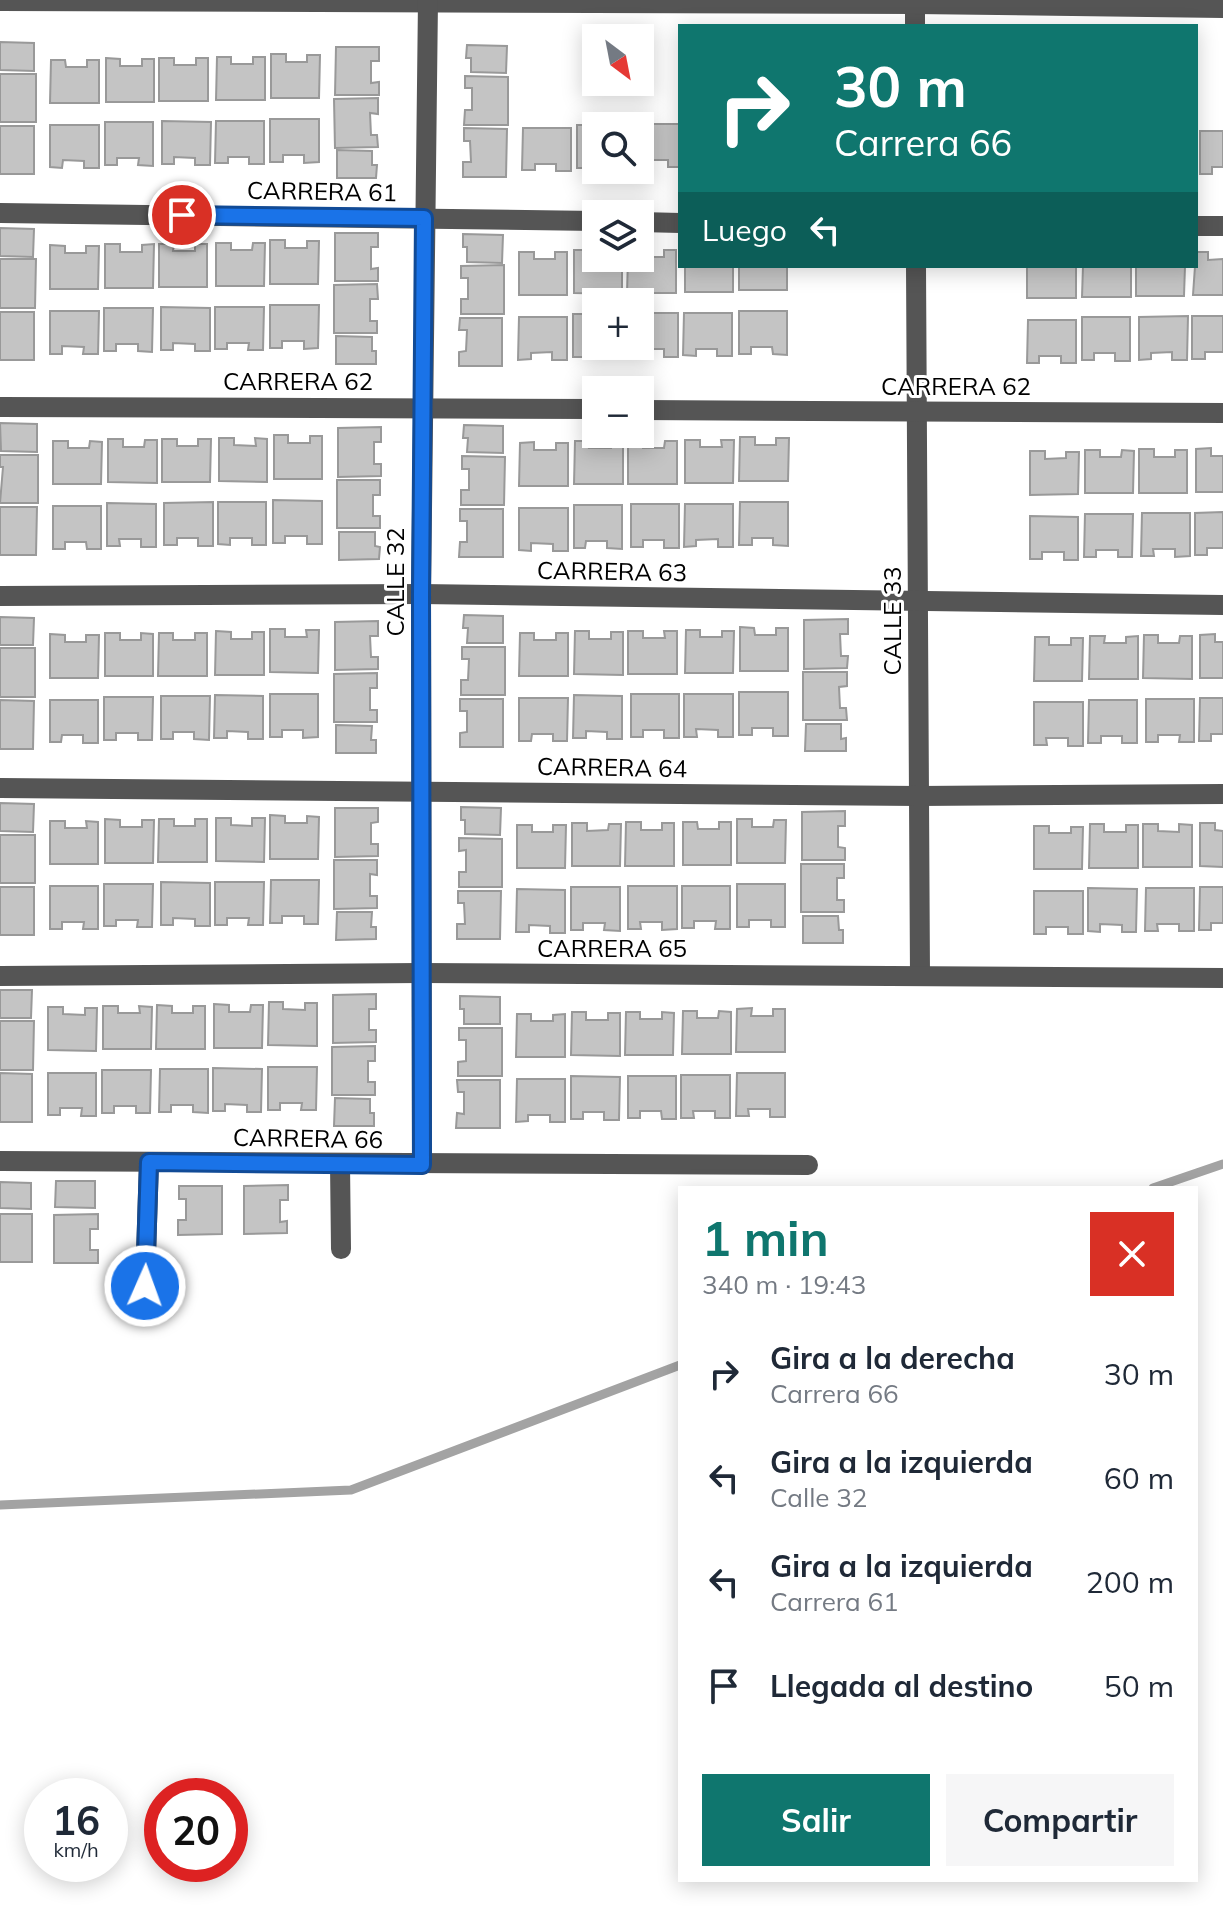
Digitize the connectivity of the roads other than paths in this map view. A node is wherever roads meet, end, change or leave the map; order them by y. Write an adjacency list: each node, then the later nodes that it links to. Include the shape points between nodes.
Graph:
1 (0, 1): 2 (street)
2 (428, 1): 3 (street); 7 (street, CALLE 32)
3 (915, 2): 4 (street); 5 (street)
4 (1223, 8)
5 (915, 24)
6 (0, 213): 7 (street, CARRERA 61)
7 (424, 218): 8 (street, CARRERA 61); 15 (street, CALLE 32)
8 (582, 221)
9 (654, 222): 10 (street)
10 (678, 223)
11 (1198, 226): 12 (street)
12 (1223, 226)
13 (916, 268): 18 (street, CALLE 33)
14 (0, 407): 15 (street, CARRERA 62)
15 (423, 407): 16 (street, CARRERA 62); 20 (street, CALLE 32)
16 (582, 409)
17 (654, 410): 18 (street, CARRERA 62)
18 (916, 413): 19 (street, CARRERA 62); 22 (street, CALLE 33)
19 (1223, 413)
20 (421, 594): 21 (street, CARRERA 63); 22 (street, CARRERA 63); 25 (street, CALLE 32)
21 (0, 596)
22 (917, 602): 23 (street, CARRERA 63); 27 (street, CALLE 33)
23 (1223, 605)
24 (0, 788): 25 (street, CARRERA 64)
25 (422, 792): 27 (street, CARRERA 64); 28 (street, CALLE 32)
26 (1223, 794): 27 (street, CARRERA 64)
27 (919, 796): 30 (street, CALLE 33)
28 (421, 973): 29 (street, CARRERA 65); 30 (street, CARRERA 65); 35 (street, CALLE 32)
29 (0, 976)
30 (920, 976): 31 (street, CARRERA 65)
31 (1223, 978)
32 (0, 1161): 33 (street, CARRERA 66)
33 (149, 1162): 34 (street, CARRERA 66); 38 (street)
34 (340, 1164): 35 (street, CARRERA 66); 37 (street)
35 (422, 1165): 36 (street, CARRERA 66)
36 (808, 1165)
37 (341, 1249)
38 (145, 1286)

